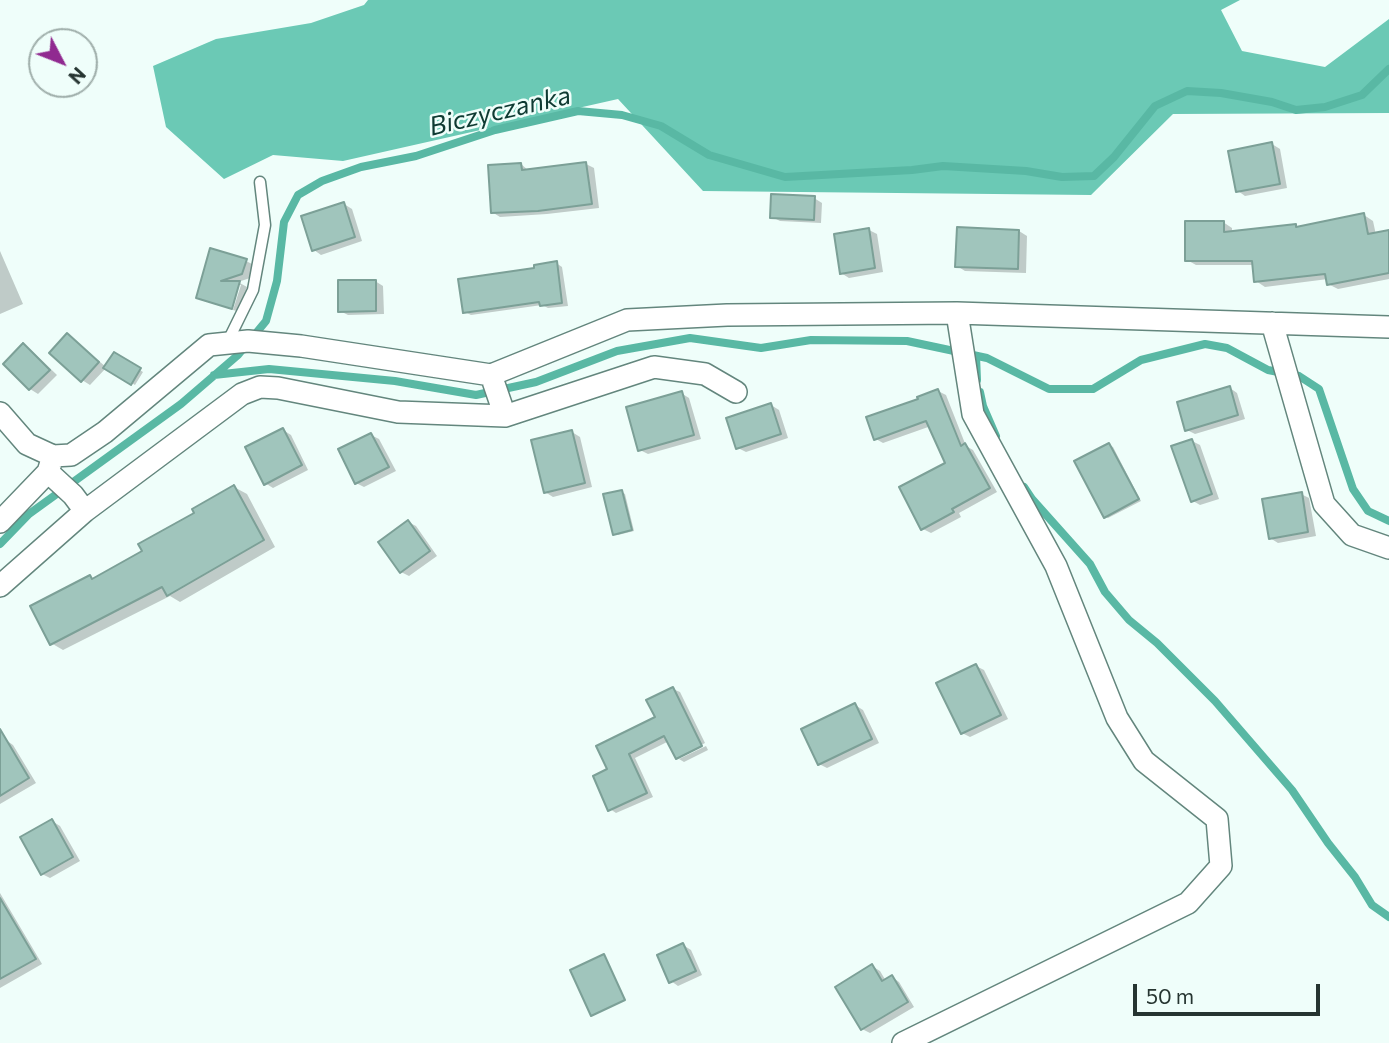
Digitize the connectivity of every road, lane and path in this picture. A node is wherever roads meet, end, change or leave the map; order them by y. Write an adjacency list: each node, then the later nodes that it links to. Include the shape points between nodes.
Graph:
1 (260, 182): 5 (lane, via 265,225)
2 (957, 313): 3 (street); 6 (street, via 626,320); 14 (street, via 973,414 1056,566 1117,718 1144,761 1217,819 1222,866 1188,903)
3 (1272, 323): 4 (street); 12 (street, via 1324,504 1352,535)
4 (1389, 327)
5 (248, 342): 6 (street); 10 (street, via 209,345 71,455)
6 (491, 375): 9 (street)
7 (736, 392): 9 (street, via 705,374 654,367)
8 (0, 413): 10 (street)
9 (505, 416): 10 (street, via 398,412 260,387)
10 (63, 483): 11 (street); 13 (street)
11 (0, 522)
12 (1389, 548)
13 (0, 586)
14 (903, 1043)

